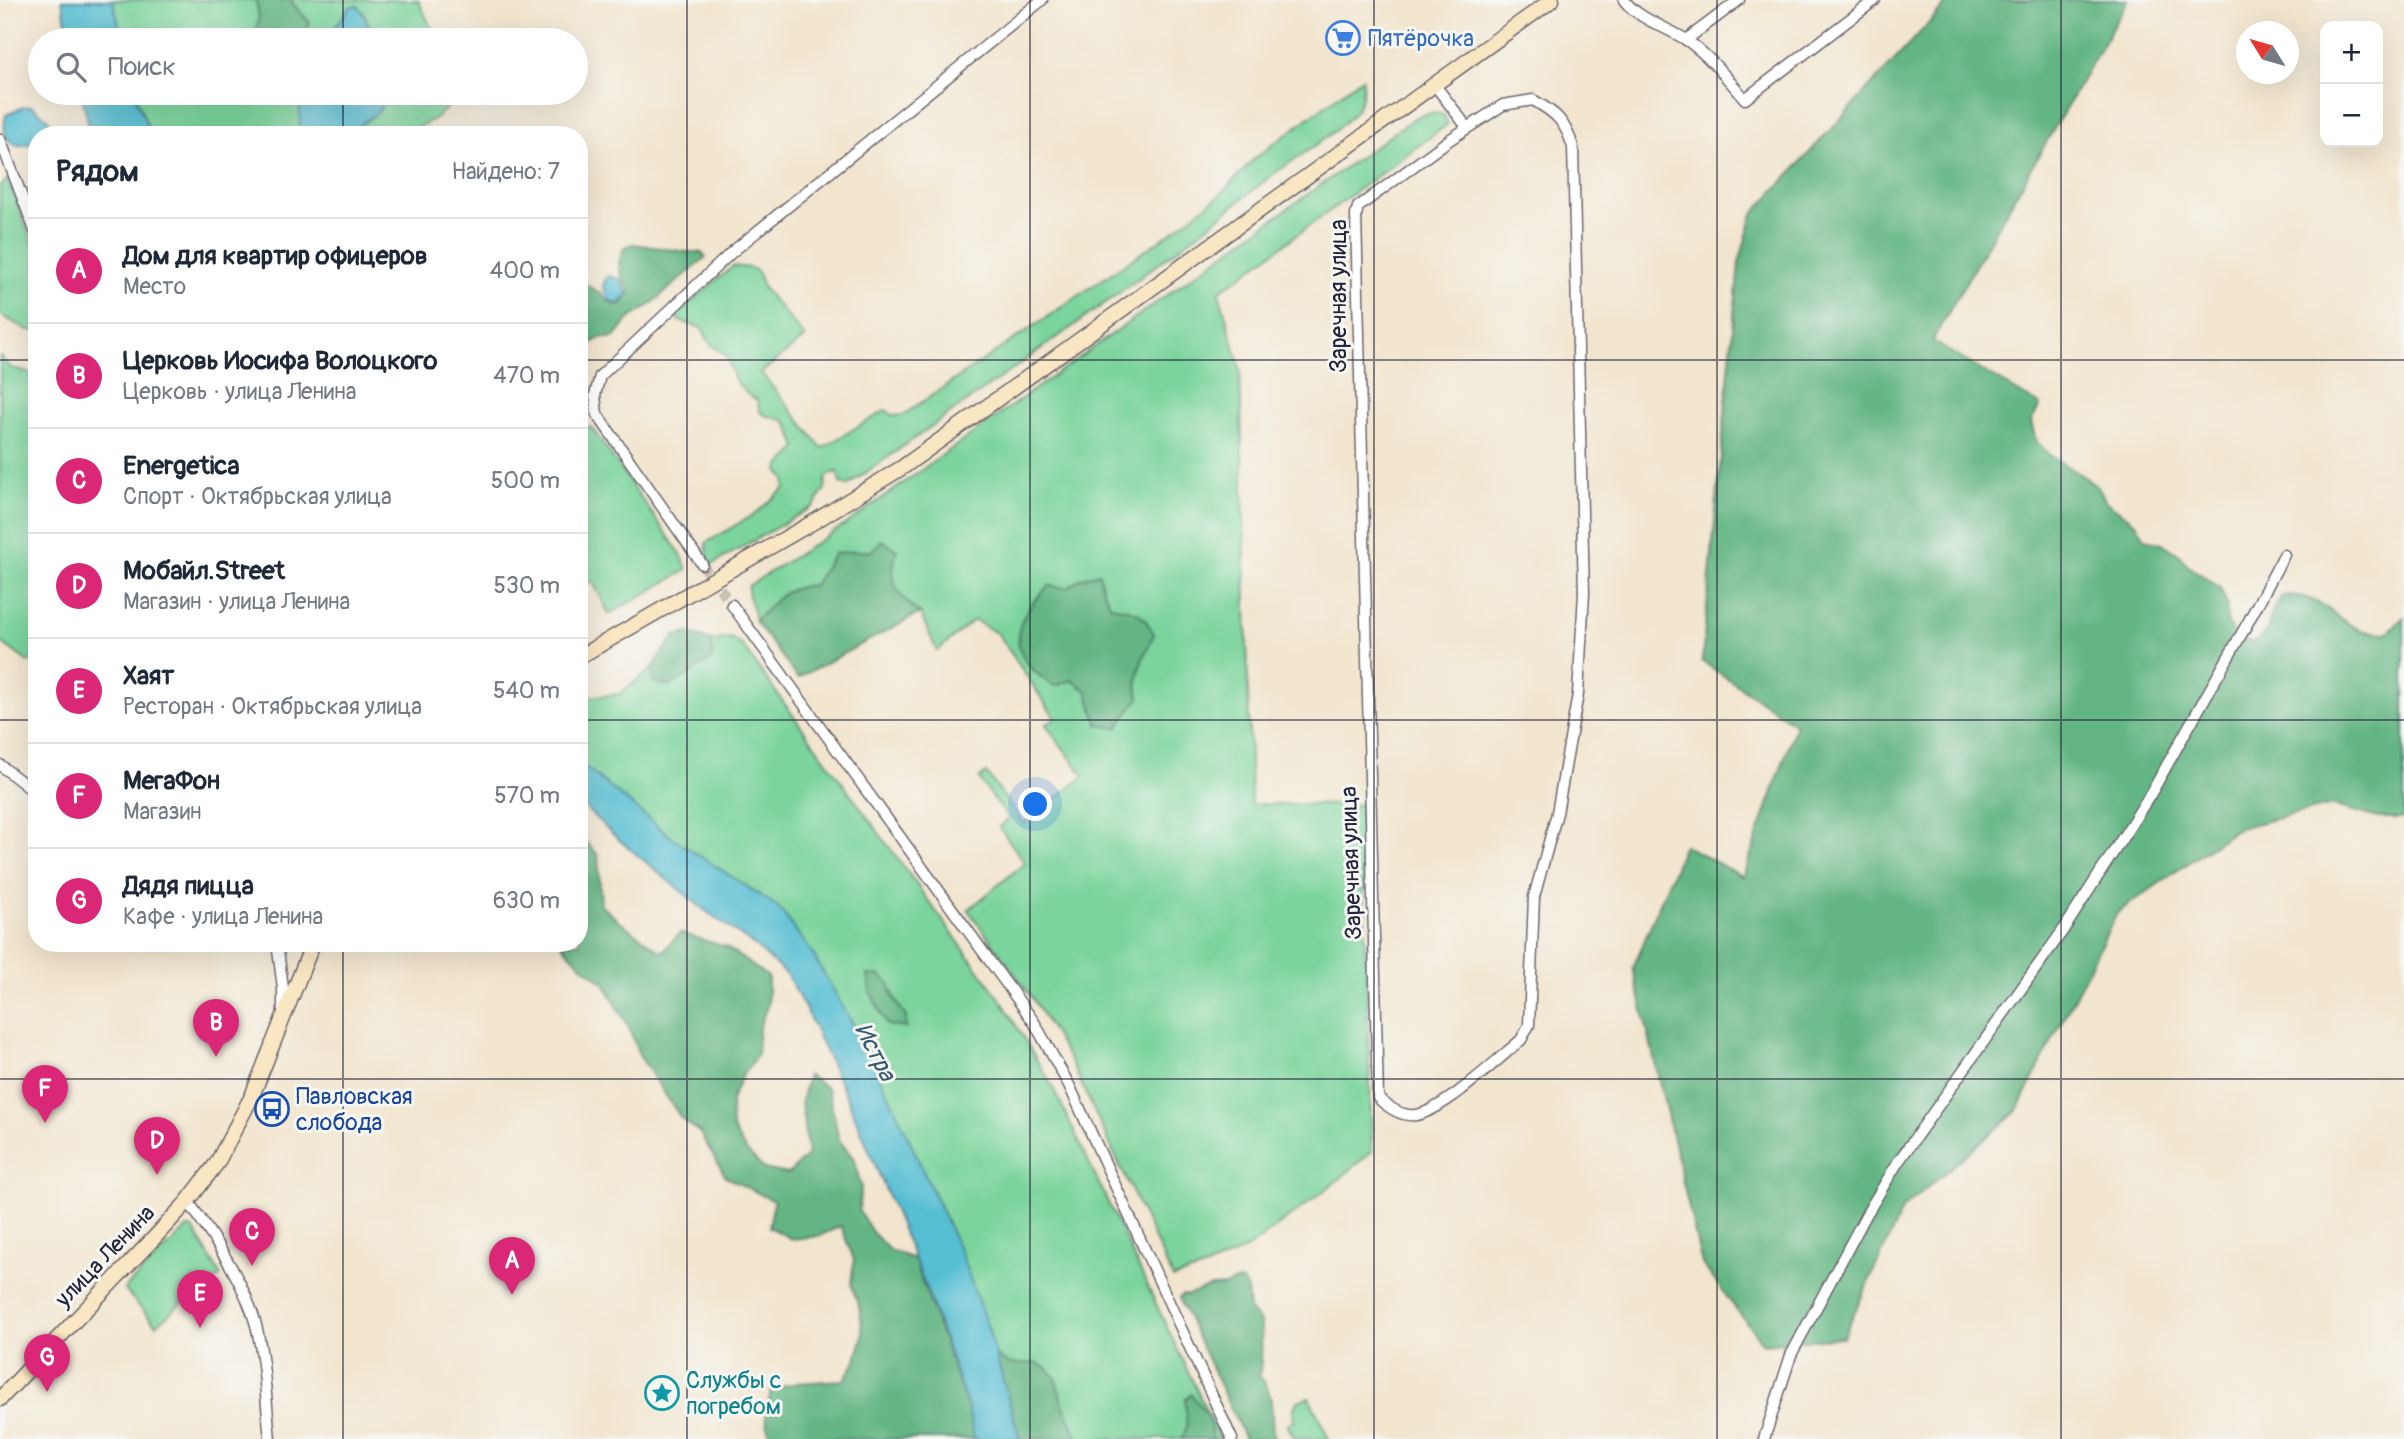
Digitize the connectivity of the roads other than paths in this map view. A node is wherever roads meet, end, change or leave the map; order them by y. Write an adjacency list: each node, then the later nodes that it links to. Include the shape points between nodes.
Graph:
1 (1042, 0): 12 (street, via 732,252 600,376 597,414)
2 (1552, 0): 7 (main road)
3 (1623, 0): 6 (street)
4 (1739, 0): 6 (street)
5 (1875, 0): 6 (street, via 1745,99 1709,58)
6 (1686, 40)
7 (1434, 85): 8 (street); 14 (main road, via 903,467)
8 (1467, 127): 8 (street, Заречная улица, via 1358,207 1356,215 1378,1098 1391,1110 1414,1115 1435,1109 1521,1040 1529,1025 1534,897 1557,813 1578,694 1584,593 1573,147 1560,119 1533,100 1503,105)
9 (0, 139): 10 (street)
10 (28, 212)
11 (2284, 555): 24 (street, via 2150,795 2066,926 1898,1162 1866,1215 1791,1355)
12 (702, 564)
13 (732, 605): 23 (street, via 1034,1022 1069,1086)
14 (588, 652)
15 (0, 765): 16 (street)
16 (28, 786)
17 (278, 952): 19 (street)
18 (309, 952): 19 (main road, улица Ленина)
19 (282, 1017): 20 (main road, улица Ленина, via 236,1131)
20 (188, 1201): 21 (main road, улица Ленина); 22 (street, via 234,1275 255,1323)
21 (2, 1392)
22 (270, 1439)
23 (1232, 1439)
24 (1764, 1439)

